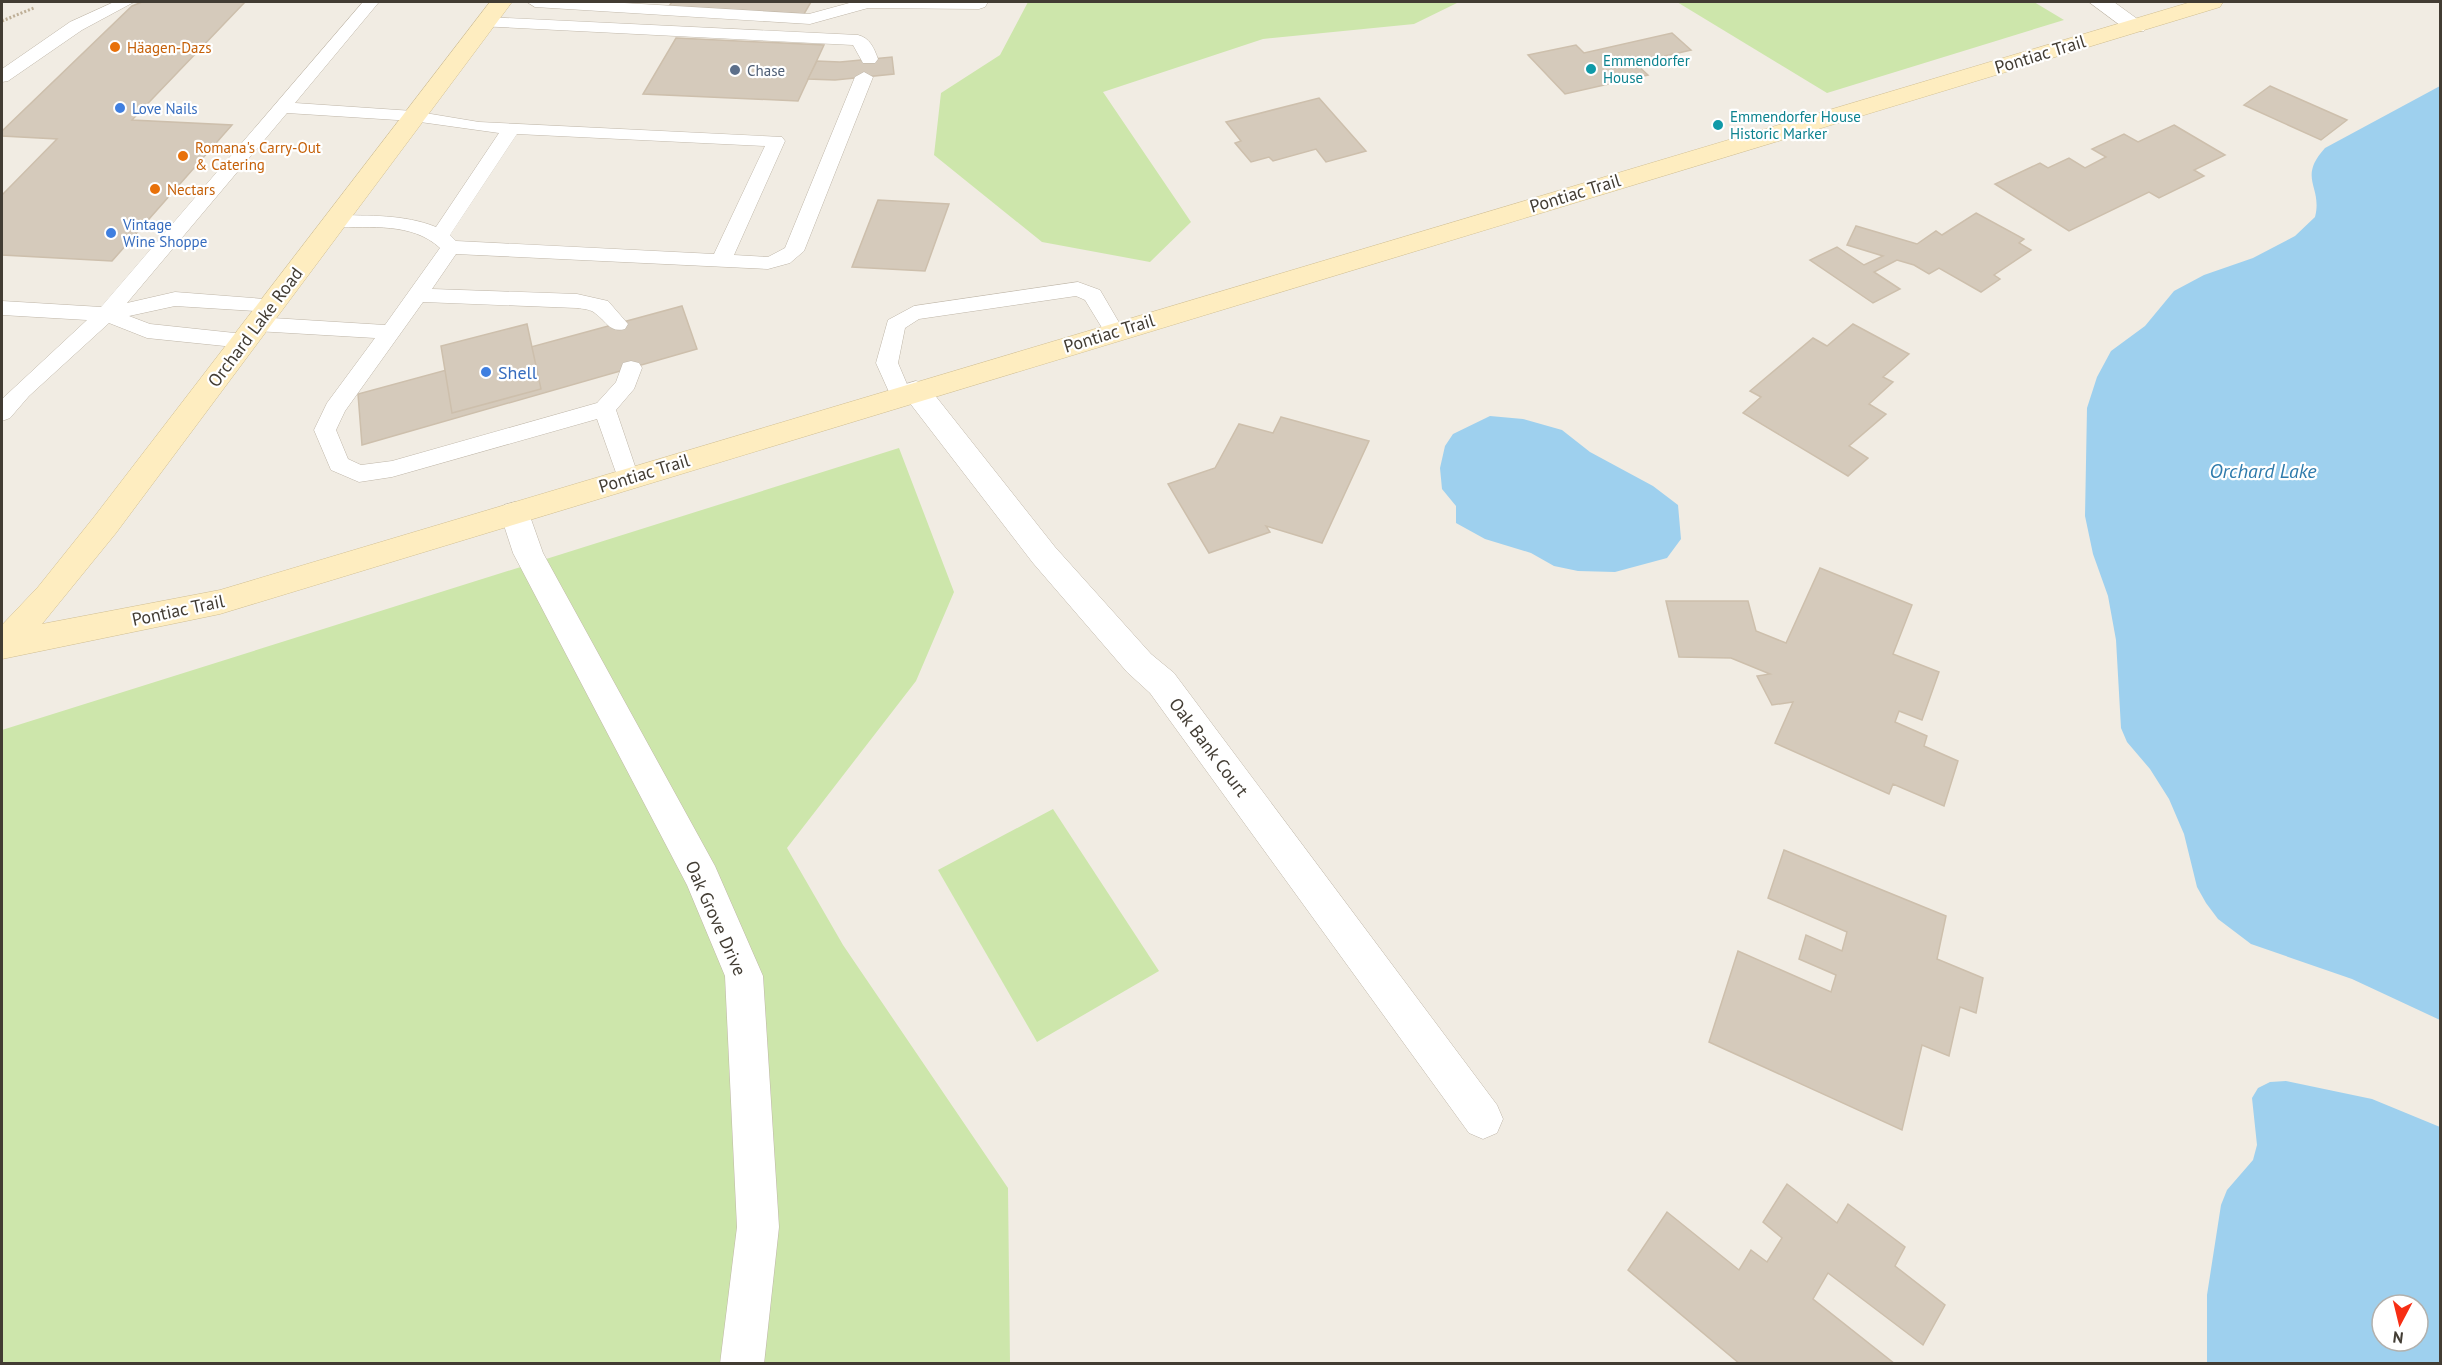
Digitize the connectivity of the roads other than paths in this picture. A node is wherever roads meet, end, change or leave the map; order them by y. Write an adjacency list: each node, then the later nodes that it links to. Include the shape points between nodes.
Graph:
1 (126, 2): 11 (lane, via 76,26)
2 (371, 2): 12 (lane)
3 (501, 2): 9 (main road, Orchard Lake Road)
4 (535, 2): 5 (lane, via 810,20)
5 (869, 2): 6 (lane)
6 (980, 2)
7 (2100, 2): 10 (street)
8 (2212, 2): 10 (main road, Pontiac Trail)
9 (485, 22): 13 (main road, Orchard Lake Road); 17 (lane, via 858,40 866,48 867,68 794,251 768,263)
10 (2136, 26): 23 (main road, Pontiac Trail)
11 (2, 77)
12 (282, 107): 13 (lane); 20 (lane)
13 (412, 116): 14 (lane); 15 (main road, Orchard Lake Road)
14 (512, 128): 16 (lane); 17 (lane, via 776,141)
15 (335, 220): 16 (lane, via 420,226); 21 (main road, Orchard Lake Road)
16 (446, 241): 17 (lane); 18 (lane)
17 (721, 261)
18 (419, 294): 22 (lane, via 577,301 601,306); 24 (lane)
19 (2, 308): 20 (lane)
20 (106, 314): 21 (lane, via 147,331); 21 (lane, via 175,299); 28 (lane)
21 (257, 324): 24 (lane); 31 (main road, Orchard Lake Road, via 49,596)
22 (618, 324)
23 (1114, 331): 26 (main road, Pontiac Trail); 26 (lane, via 1093,295 1078,289 914,313 895,325 887,363)
24 (391, 332): 27 (lane, via 335,408 325,430 339,464 359,474 392,469)
25 (632, 368): 27 (lane, via 626,384)
26 (908, 393): 29 (main road, Pontiac Trail); 32 (street, Oak Bank Court, via 1044,555 1139,663 1162,683)
27 (605, 409): 29 (lane)
28 (2, 413)
29 (628, 478): 30 (main road, Pontiac Trail)
30 (514, 513): 31 (main road, Pontiac Trail, via 220,602); 33 (street, Oak Grove Drive, via 528,553 702,878 744,976 758,1227)
31 (2, 645)
32 (1483, 1119)
33 (742, 1364)

